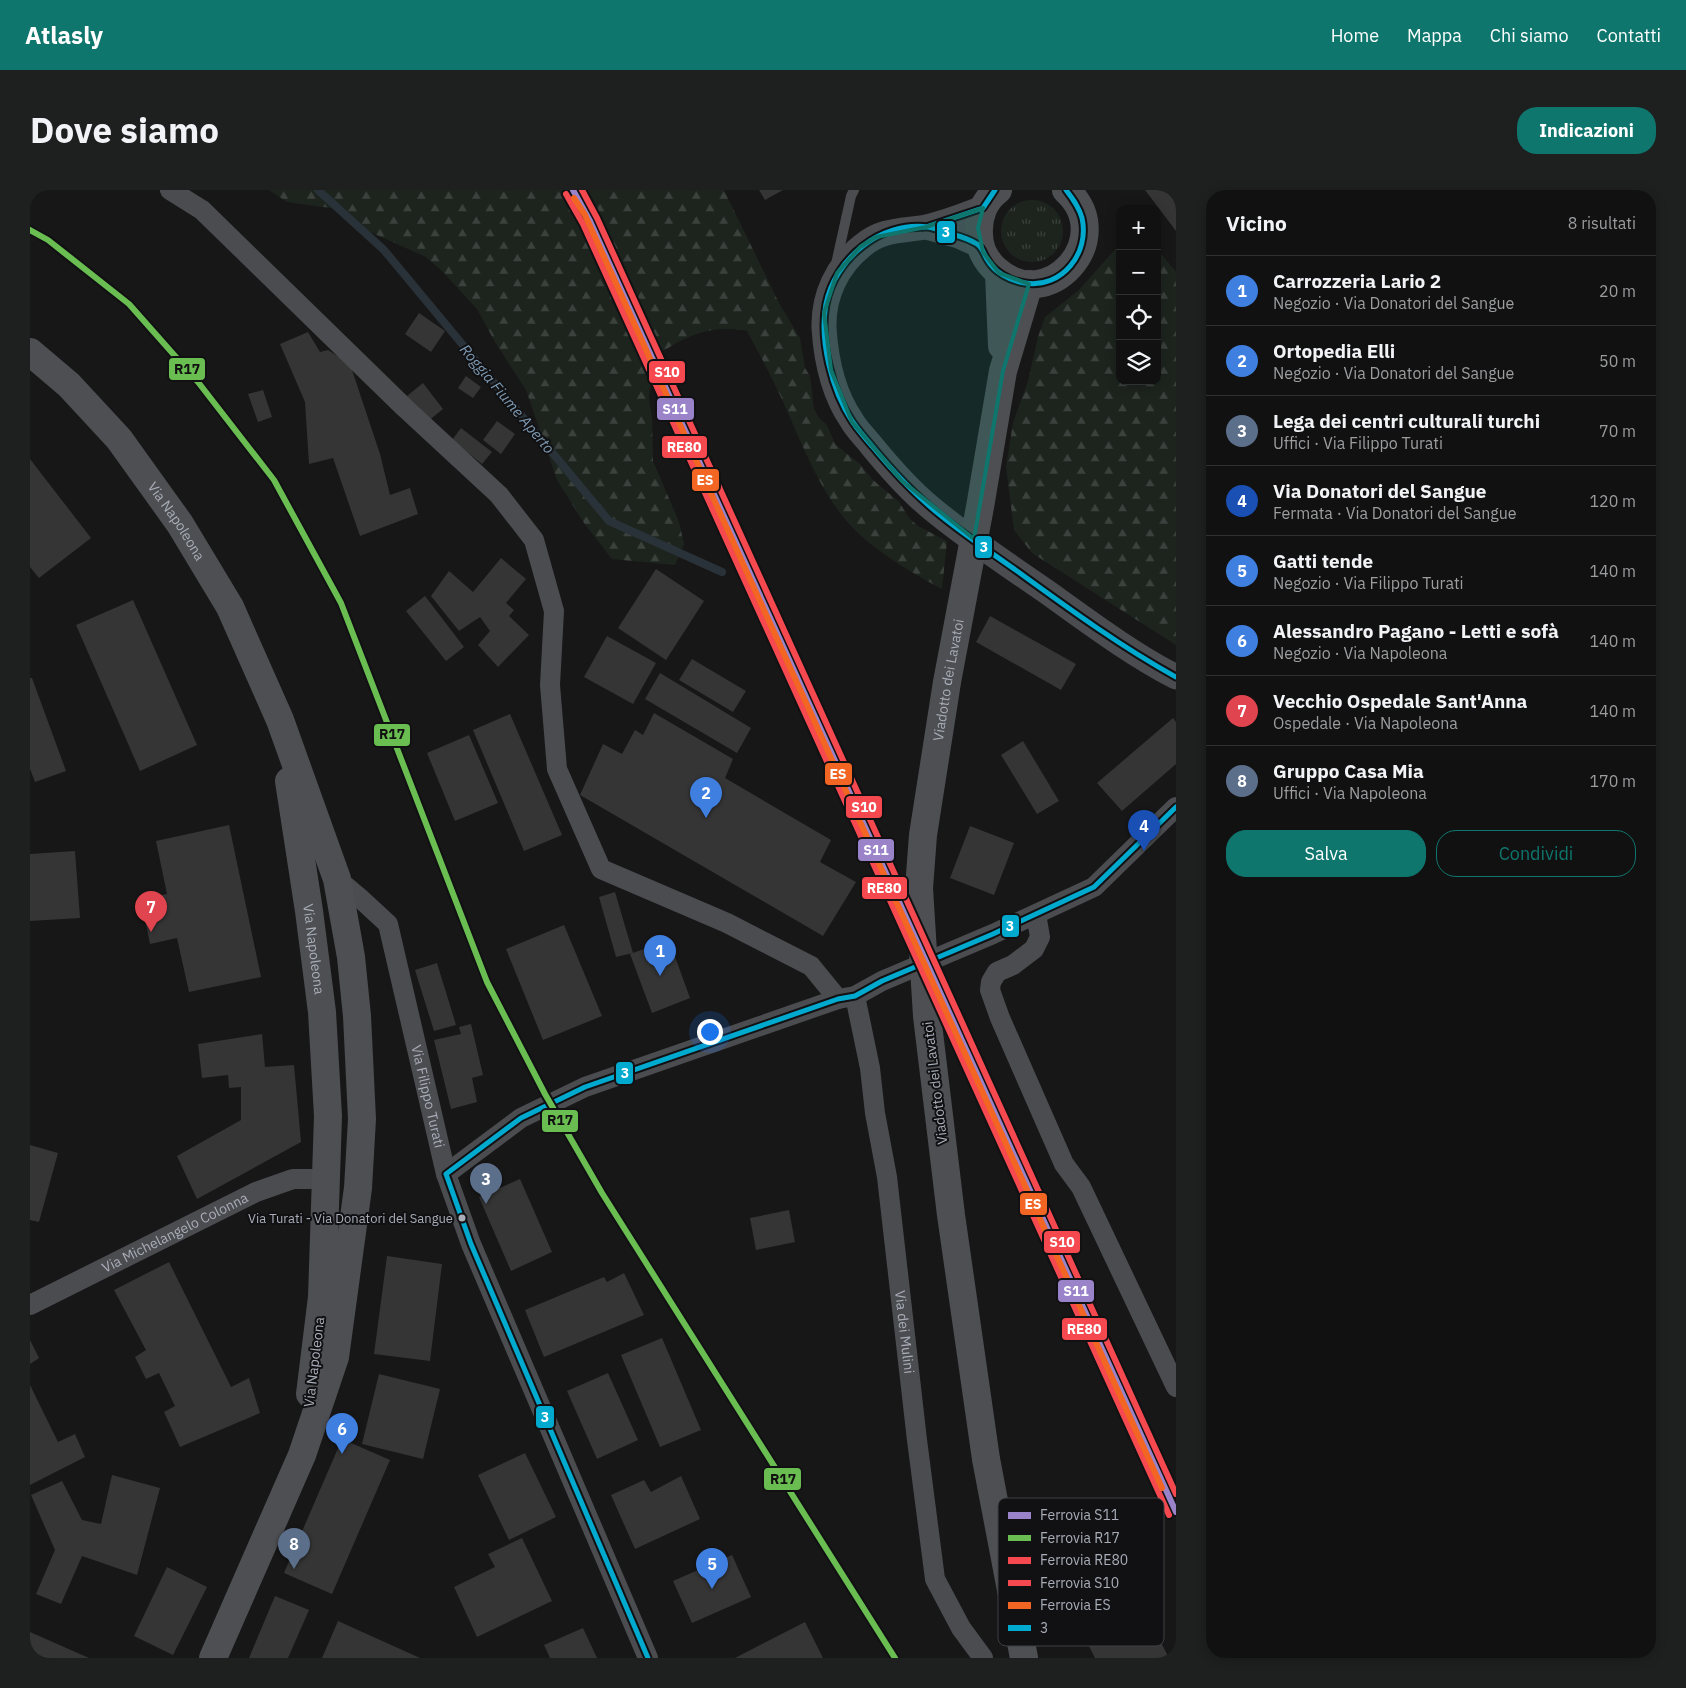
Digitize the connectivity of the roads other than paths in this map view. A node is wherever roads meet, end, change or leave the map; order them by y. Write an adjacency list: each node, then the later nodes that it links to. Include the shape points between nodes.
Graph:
1 (170, 190): 6 (street)
2 (187, 190): 6 (lane)
3 (854, 190): 11 (lane)
4 (1066, 190): 10 (main road, via 1078,204 1084,221 1084,239 1079,254 1062,275 1043,283)
5 (993, 195): 7 (street); 8 (main road, via 978,228)
6 (202, 210): 19 (street, via 405,408 500,495 534,540 554,611 550,685 557,769 601,869 727,922 811,966)
7 (926, 227): 8 (street); 11 (street, via 895,230 867,242 843,264)
8 (981, 246): 9 (main road)
9 (999, 273): 10 (main road); 13 (main road)
10 (1028, 284): 13 (main road)
11 (831, 287): 14 (street, via 824,323 834,383 852,422 879,454 930,507 1107,634)
12 (30, 352): 15 (main road, Via Napoleona, via 69,385 119,439 180,524 230,607)
13 (1003, 371): 26 (main road, Viadotto dei Lavatoi, via 947,682 923,835 920,888 927,1016 950,1206)
14 (1170, 672)
15 (280, 720): 17 (main road, Via Napoleona, via 311,849); 21 (main road, Via Napoleona, via 322,1012 328,1116)
16 (1176, 807): 18 (street, via 1094,887)
17 (337, 879): 20 (street, Via Filippo Turati, via 388,924); 22 (main road, Via Napoleona, via 357,1016 362,1119 358,1188)
18 (1036, 914): 19 (street); 24 (street, via 1040,937 1034,949 998,972 990,990 1064,1164 1081,1187)
19 (846, 997): 20 (street, via 585,1087 521,1118); 29 (street, Via dei Mulini, via 870,1068 888,1177 935,1578 961,1628)
20 (446, 1174): 28 (street, Via Filippo Turati, via 471,1244)
21 (326, 1179): 22 (main road, Via Napoleona); 23 (street, Via Michelangelo Colonna, via 293,1179 256,1192); 25 (main road, Via Napoleona, via 322,1297)
22 (350, 1243): 25 (main road, Via Napoleona, via 335,1357)
23 (30, 1305)
24 (1176, 1387)
25 (302, 1455): 27 (main road, Via Napoleona)
26 (998, 1523)
27 (213, 1658)
28 (648, 1658)
29 (983, 1658)

